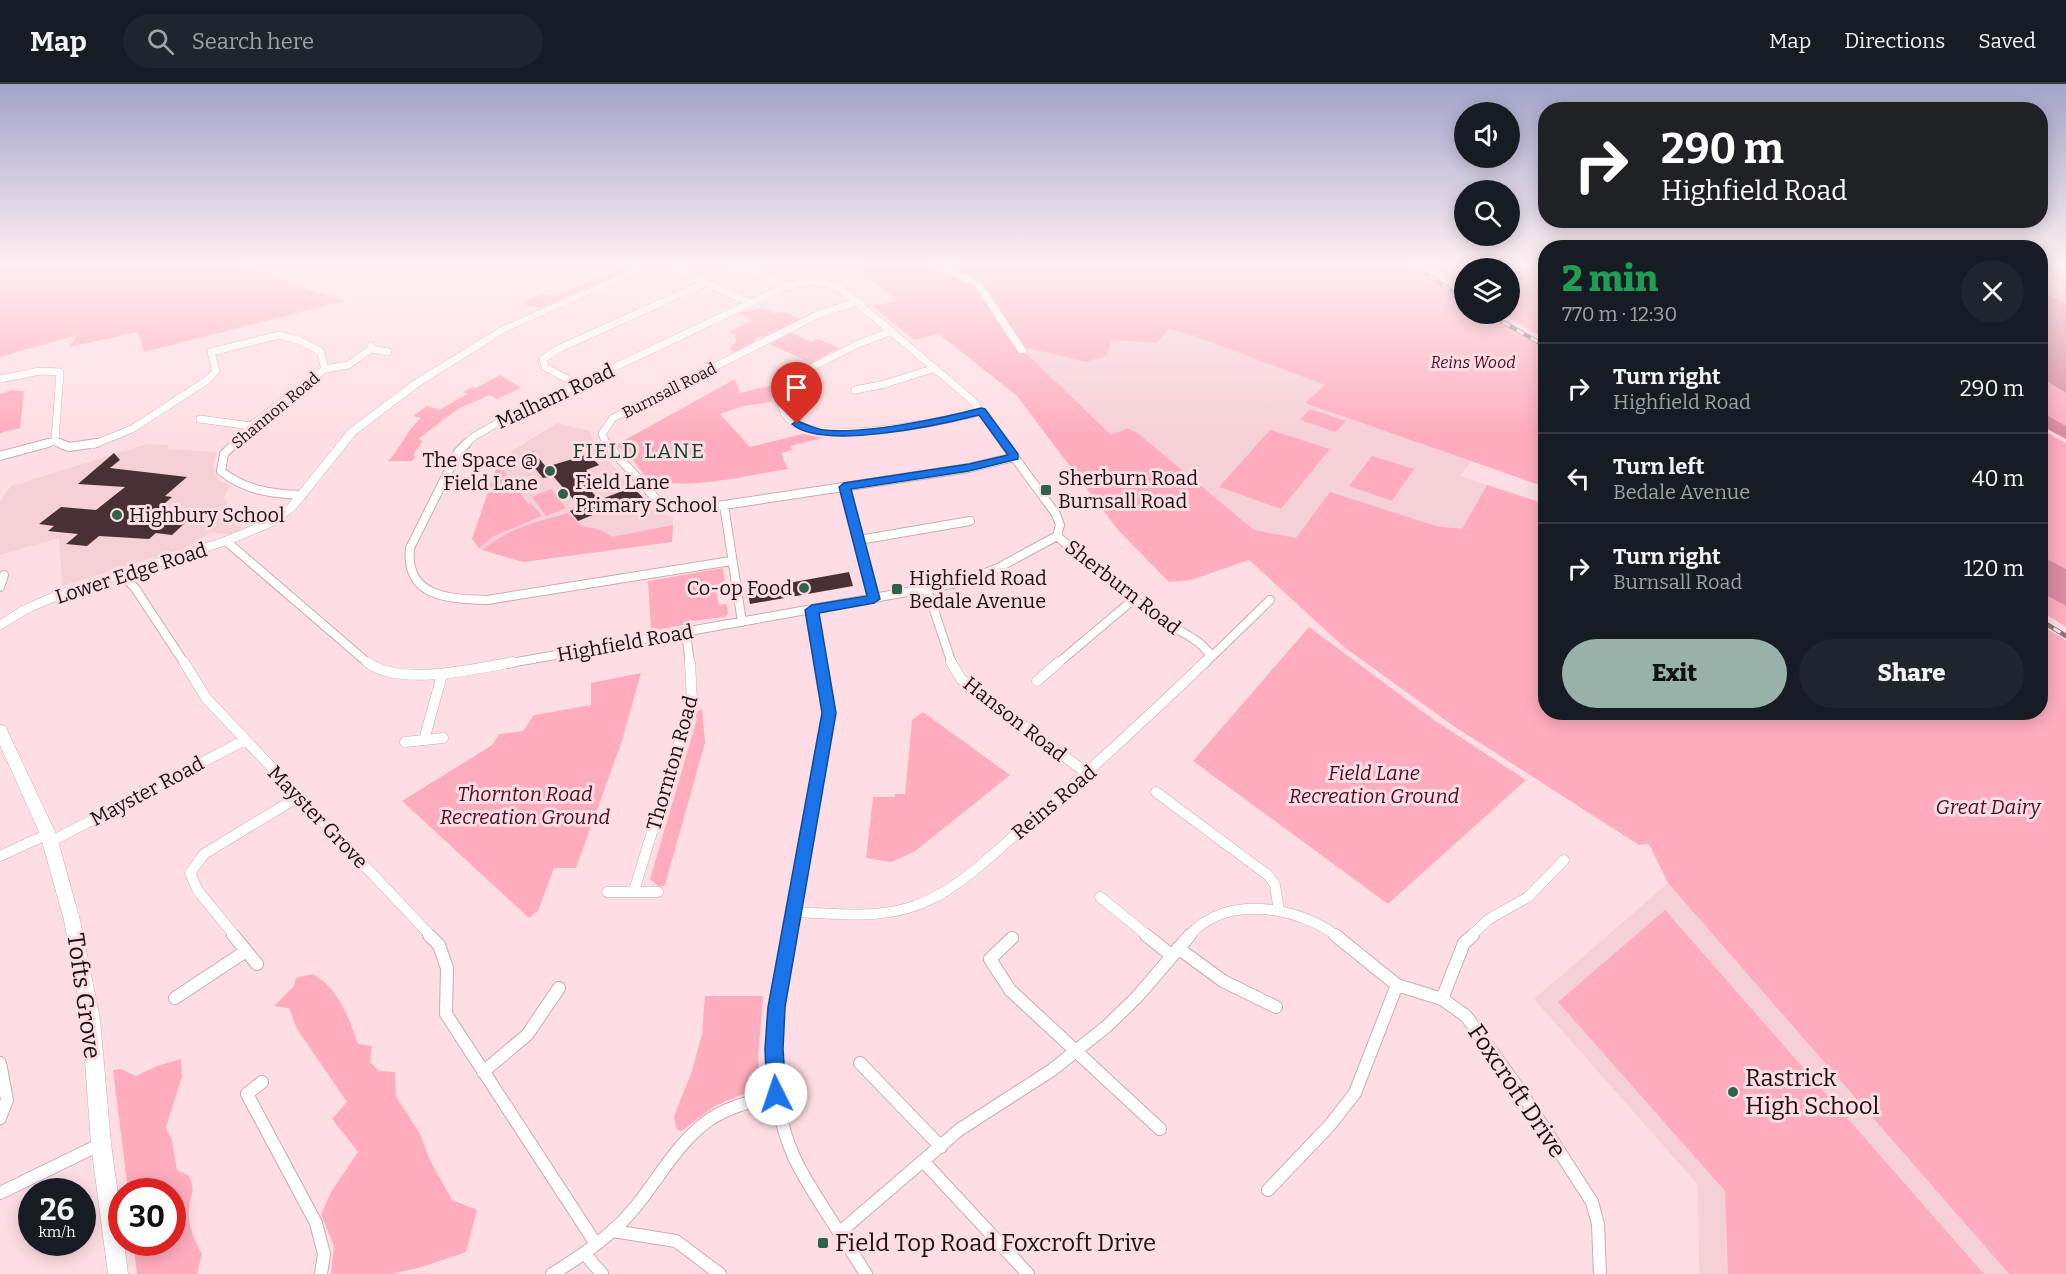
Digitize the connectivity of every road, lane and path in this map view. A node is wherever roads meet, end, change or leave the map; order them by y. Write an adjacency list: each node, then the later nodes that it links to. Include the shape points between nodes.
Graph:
1 (519, 323): 24 (street, Lower Edge Road, via 459,354 352,432)
2 (617, 323): 14 (street, via 543,359 545,367)
3 (710, 323): 14 (street, Malham Road)
4 (802, 323): 25 (street, Burnsall Road, via 613,418 602,434 656,499 681,509)
5 (881, 323): 7 (street, Sherburn Road)
6 (1003, 323): 8 (street)
7 (892, 331): 10 (street, Sherburn Road); 17 (street, via 791,378 779,399 785,416 814,431 843,434)
8 (1022, 351)
9 (388, 352): 11 (street, via 371,347 348,365)
10 (935, 368): 15 (street); 17 (street, Sherburn Road)
11 (325, 369): 19 (street, Shannon Road); 20 (street, via 320,351 279,335 211,352 216,370 198,387 149,419 79,447)
12 (0, 379): 20 (street, via 40,371 60,372)
13 (868, 380): 15 (street)
14 (578, 385): 30 (street, Malham Road, via 484,429 458,452 410,548 407,562 412,577 440,596 487,600)
15 (875, 386): 16 (street)
16 (855, 390)
17 (981, 412): 22 (street, Sherburn Road)
18 (200, 419): 19 (street)
19 (251, 426): 24 (street, Shannon Road, via 224,454 221,471 240,485)
20 (55, 441): 21 (street)
21 (0, 456)
22 (1014, 457): 23 (street, Burnsall Road, via 969,468); 27 (street, Sherburn Road, via 1056,514 1060,525)
23 (844, 487): 25 (street, Burnsall Road); 28 (street)
24 (302, 495): 29 (street, Lower Edge Road, via 279,517)
25 (724, 505): 30 (street)
26 (970, 521): 28 (street)
27 (1057, 536): 34 (street, Highfield Road, via 985,575); 36 (street, Sherburn Road, via 1085,563)
28 (859, 540): 35 (street)
29 (226, 541): 32 (street, Lower Edge Road); 45 (street, Highfield Road, via 370,664 402,674)
30 (731, 561): 41 (street)
31 (4, 574): 33 (street)
32 (121, 574): 39 (street, Lower Edge Road, via 63,593); 49 (street, Mayster Grove, via 164,629 206,698)
33 (0, 587)
34 (927, 589): 35 (street, Highfield Road); 52 (street, Hanson Road, via 950,660 961,680)
35 (874, 599): 38 (street, Highfield Road)
36 (1134, 599): 44 (street, Sherburn Road, via 1204,645 1209,653); 46 (street)
37 (1270, 600): 44 (street, Reins Road)
38 (812, 610): 41 (street, Highfield Road); 63 (street, via 829,713)
39 (18, 614): 40 (street); 42 (street, Lower Edge Road)
40 (0, 619)
41 (742, 622): 43 (street, Highfield Road)
42 (0, 626)
43 (686, 633): 45 (street, Highfield Road); 59 (street, Thornton Road, via 692,701)
44 (1207, 661): 52 (street, Reins Road)
45 (442, 675): 50 (street)
46 (1037, 681)
47 (0, 730): 55 (street, Tofts Grove)
48 (443, 738): 50 (street)
49 (245, 740): 54 (street, Mayster Grove); 55 (street, Mayster Road)
50 (424, 740): 51 (street)
51 (405, 741)
52 (1088, 774): 63 (street, Reins Road, via 962,878 920,904 882,913)
53 (1156, 792): 62 (street, via 1269,876 1275,885)
54 (298, 797): 65 (street, via 204,854 191,868 190,876 198,891); 76 (street, Mayster Grove, via 439,945 447,968 446,1014)
55 (49, 838): 56 (street, Mayster Road); 81 (street, Tofts Grove, via 72,920 91,1019)
56 (0, 856)
57 (1564, 860): 71 (street, via 1528,897 1489,919 1464,943)
58 (607, 891): 59 (street)
59 (634, 891): 60 (street)
60 (658, 892)
61 (1100, 897): 66 (street)
62 (1278, 911): 66 (street, Foxcroft Drive, via 1247,909 1225,913 1194,930); 68 (street, Foxcroft Drive, via 1313,921 1334,934)
63 (794, 912): 78 (street, via 775,1017)
64 (1012, 938): 73 (street, via 990,959 1010,990)
65 (246, 951): 67 (street); 70 (street)
66 (1174, 951): 72 (street); 73 (street, Foxcroft Drive, via 1137,997)
67 (257, 964)
68 (1396, 985): 71 (street, Foxcroft Drive); 84 (street, via 1355,1093)
69 (559, 988): 76 (street, via 535,1028)
70 (175, 998)
71 (1442, 999): 97 (street, Foxcroft Drive, via 1476,1026 1592,1202 1598,1224)
72 (1276, 1007)
73 (1075, 1053): 80 (street); 82 (street, Foxcroft Drive, via 976,1118)
74 (0, 1063): 79 (street, via 7,1100)
75 (860, 1063): 82 (street)
76 (483, 1072): 88 (street, Mayster Grove)
77 (262, 1082): 91 (street, via 247,1094 316,1223 324,1254)
78 (776, 1094): 86 (street, via 722,1112 690,1135); 87 (street, via 799,1167)
79 (0, 1118)
80 (1160, 1129)
81 (101, 1144): 85 (street); 90 (street, Tofts Grove)
82 (941, 1147): 83 (street, Foxcroft Drive)
83 (924, 1162): 87 (street, Foxcroft Drive); 96 (street)
84 (1268, 1190)
85 (0, 1193)
86 (613, 1231): 88 (street); 94 (street, via 676,1241)
87 (840, 1232): 95 (street)
88 (596, 1244): 89 (street)
89 (584, 1253): 92 (street); 93 (street)
90 (118, 1274)
91 (321, 1274)
92 (552, 1274)
93 (602, 1274)
94 (720, 1274)
95 (866, 1274)
96 (1028, 1274)
97 (1600, 1274)

